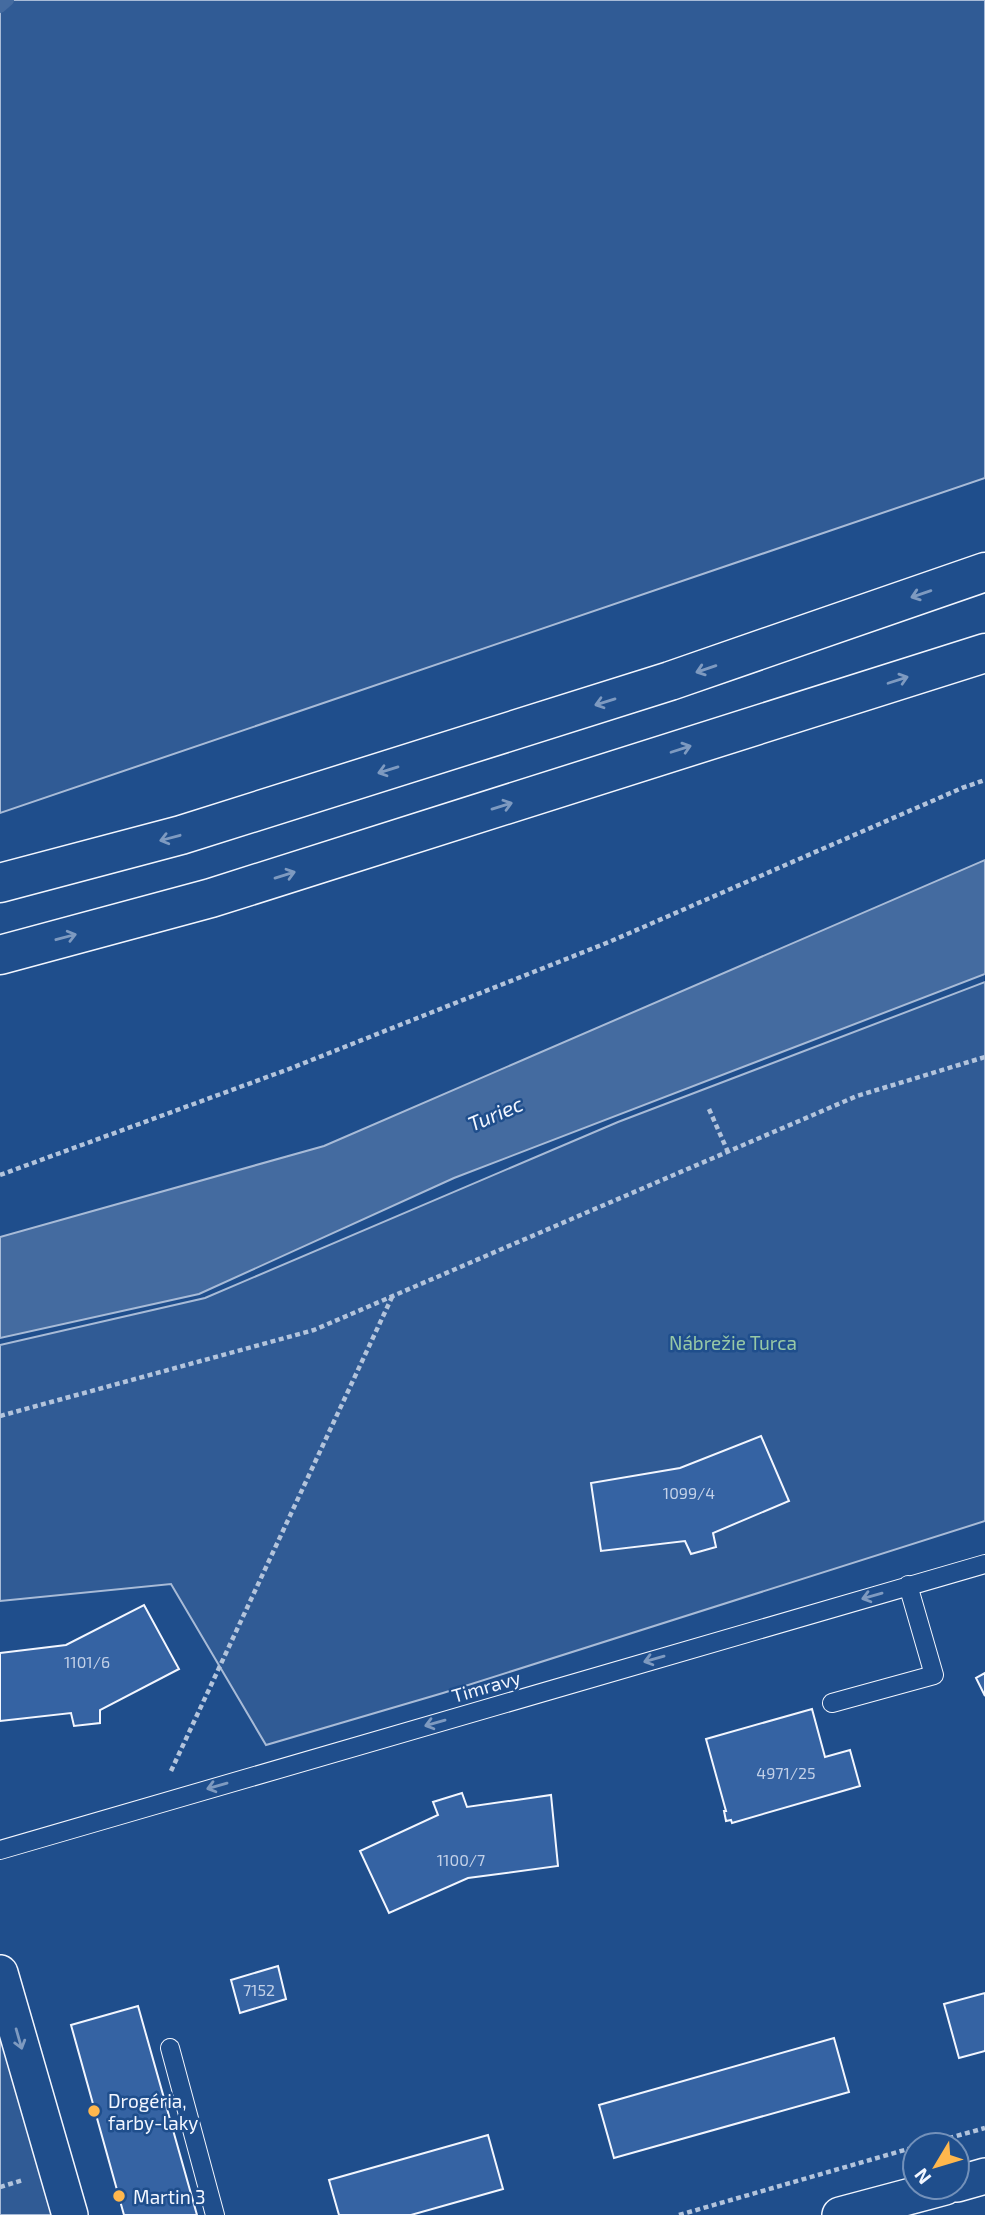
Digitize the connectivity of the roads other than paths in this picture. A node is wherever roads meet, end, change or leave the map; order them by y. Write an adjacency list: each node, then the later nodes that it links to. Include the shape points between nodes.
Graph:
1 (985, 572): 3 (main road, one-way to 3, via 643,690 181,835)
2 (985, 653): 4 (main road, one-way to 2, via 211,898)
3 (0, 883)
4 (0, 955)
5 (985, 1564): 6 (lane, Timravy)
6 (908, 1585): 7 (lane, via 934,1675); 8 (lane, Timravy, one-way to 8)
7 (832, 1703)
8 (0, 1850)
9 (0, 1973): 12 (street, one-way to 12)
10 (170, 2048): 13 (lane)
11 (901, 2199): 14 (street)
12 (71, 2215)
13 (215, 2215)
14 (841, 2215)

